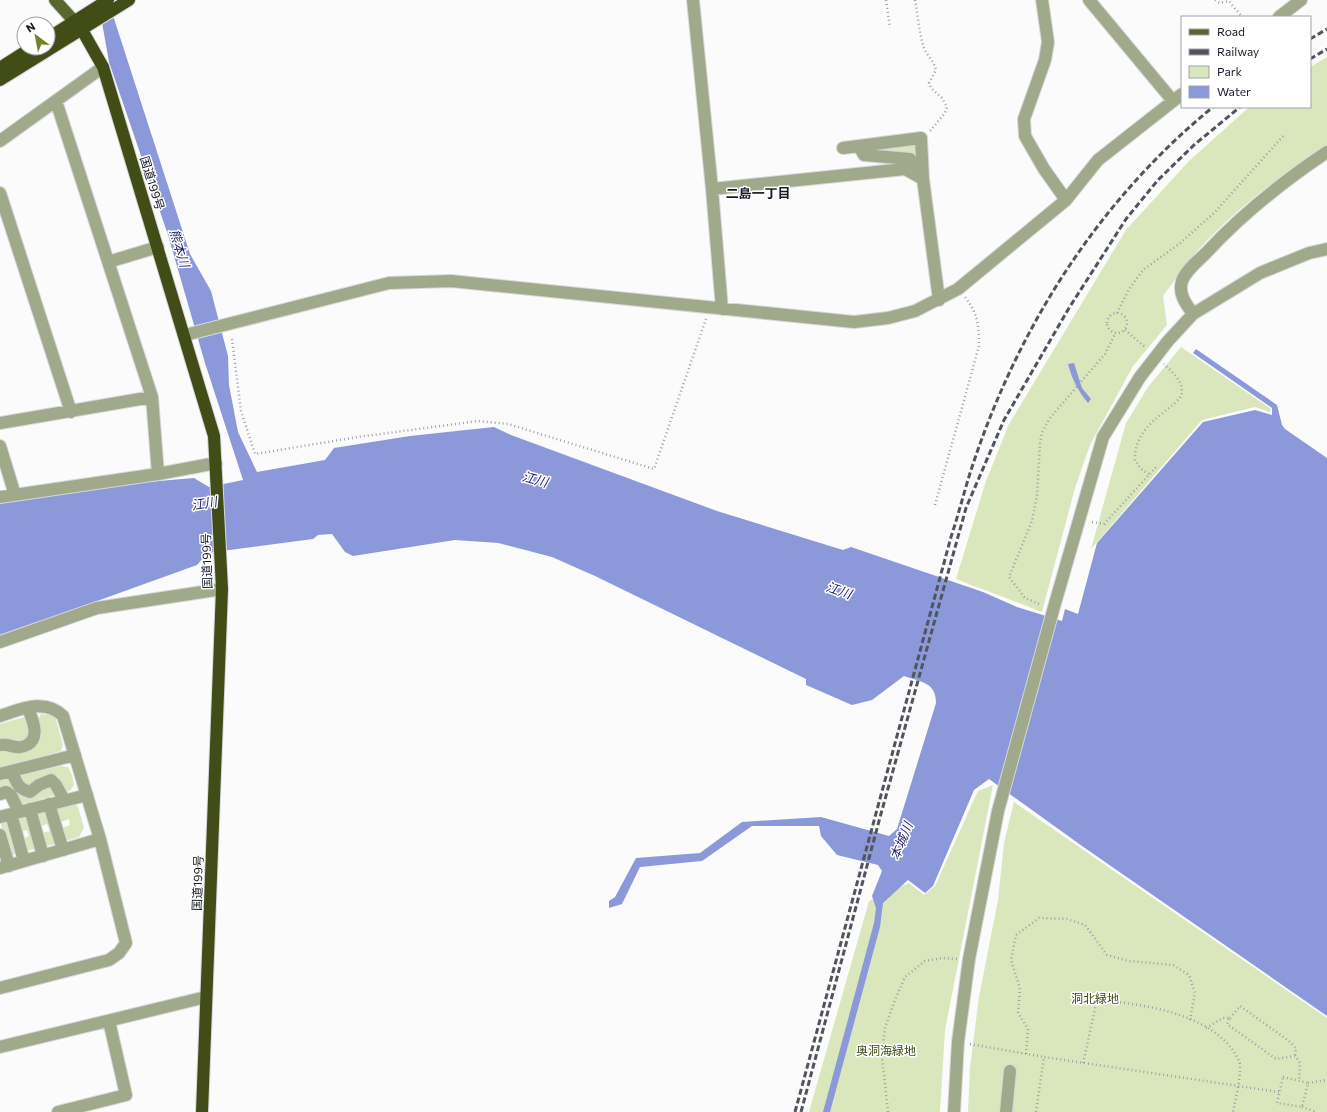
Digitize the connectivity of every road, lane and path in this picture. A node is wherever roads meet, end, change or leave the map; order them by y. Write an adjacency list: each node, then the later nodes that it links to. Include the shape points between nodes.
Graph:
1 (55, 0): 14 (main road)
2 (108, 0): 11 (highway)
3 (129, 0): 11 (highway, via 117,8)
4 (693, 0): 30 (street)
5 (886, 0): 15 (path)
6 (915, 0): 24 (path, via 924,47 927,55 935,63 936,70 929,83 946,107 944,113)
7 (1042, 0): 32 (street, via 1048,42 1045,60 1024,120 1025,136)
8 (1089, 0): 21 (street)
9 (1215, 0): 12 (path, via 1220,3 1229,1)
10 (1301, 0): 13 (street)
11 (96, 14): 14 (highway)
12 (1241, 16)
13 (1280, 16)
14 (78, 26): 16 (highway); 18 (highway, 国道199号); 20 (highway)
15 (890, 28)
16 (56, 35)
17 (19, 56): 19 (highway)
18 (103, 67): 22 (street); 33 (highway, 国道199号)
19 (0, 68)
20 (0, 80)
21 (1178, 97): 32 (street, via 1098,160)
22 (56, 101): 25 (street); 35 (street)
23 (1285, 134): 39 (path, via 1214,213 1179,244 1143,270 1129,288)
24 (921, 138): 26 (street); 29 (street)
25 (0, 141)
26 (859, 146): 27 (street); 29 (street, via 864,155 910,159)
27 (843, 148)
28 (1327, 152): 40 (street, via 1290,177 1233,223 1191,268 1182,281 1181,296)
29 (923, 179): 30 (street, via 905,169); 37 (street)
30 (712, 189): 38 (street)
31 (0, 193): 49 (street)
32 (1066, 200): 36 (street)
33 (158, 247): 35 (street); 44 (highway, 国道199号)
34 (1327, 249): 40 (street, via 1260,273)
35 (108, 262): 48 (street)
36 (958, 289): 37 (street); 58 (path, via 971,305 979,322 979,346)
37 (939, 300): 38 (street, via 908,313 854,322)
38 (722, 309): 44 (street, via 451,282 389,282)
39 (1117, 313): 42 (path, via 1126,318); 43 (path, via 1110,315 1107,321 1109,330)
40 (1193, 314): 79 (street, via 1140,377 1103,437 998,811)
41 (707, 318): 45 (path, via 654,469 508,424 478,421 358,436 255,454 241,411)
42 (1125, 330): 43 (path); 46 (path)
43 (1115, 334): 61 (path, via 1105,354 1050,418 1042,432 1038,494 1032,522 1009,577 1025,598)
44 (185, 335): 53 (highway, 国道199号, via 214,436)
45 (232, 339)
46 (1145, 347)
47 (1163, 364): 55 (path, via 1176,376 1182,393 1179,399 1155,418 1136,444 1135,460 1138,466)
48 (152, 397): 49 (street); 54 (street)
49 (71, 412): 50 (street)
50 (0, 423)
51 (0, 446): 56 (street)
52 (1158, 464): 55 (path)
53 (216, 467): 54 (street); 60 (highway, 国道199号)
54 (158, 474): 56 (street)
55 (1149, 474): 59 (path, via 1104,524)
56 (15, 495): 57 (street)
57 (0, 497)
58 (935, 505)
59 (1092, 522)
60 (222, 584): 62 (street, via 97,608); 81 (highway, 国道199号)
61 (1039, 604)
62 (0, 642)
63 (28, 708): 64 (street); 65 (street, via 35,730 34,739 19,748 9,744); 66 (street, via 46,706 56,709 63,716)
64 (0, 716)
65 (0, 745)
66 (75, 755): 67 (street); 69 (street)
67 (6, 772): 70 (street, via 22,790 30,792 51,780)
68 (0, 794): 72 (street, via 6,792 11,796)
69 (87, 795): 70 (street); 74 (street)
70 (64, 800): 71 (street)
71 (49, 804): 72 (street); 75 (street)
72 (15, 813): 76 (street); 77 (street)
73 (0, 835): 78 (street)
74 (100, 839): 75 (street); 80 (street, via 126,943 119,953 109,960)
75 (63, 850): 76 (street)
76 (43, 856): 77 (street)
77 (24, 861): 78 (street)
78 (5, 867)
79 (969, 959): 86 (street); 101 (path, via 943,958 925,961 905,976 885,1028 882,1057)
80 (0, 988)
81 (206, 998): 84 (street); 100 (highway, 国道199号)
82 (1230, 1018): 85 (path, via 1223,1018); 89 (path, via 1227,1024 1276,1059); 89 (path, via 1240,1006 1289,1041 1296,1048)
83 (1190, 1020): 85 (path); 88 (path, via 1195,993 1189,975 1173,965 1129,961 1107,955 1085,925 1067,919 1039,918 1016,935 1011,960 1020,988 1018,1013 1028,1029); 91 (path, via 1139,1004 1097,1000)
84 (109, 1021): 87 (street); 99 (street, via 126,1095)
85 (1206, 1028): 96 (path, via 1224,1040 1240,1062)
86 (958, 1042): 88 (path); 102 (street)
87 (0, 1047)
88 (1026, 1054): 90 (path)
89 (1295, 1056): 93 (path, via 1300,1063)
90 (1044, 1057): 91 (path); 104 (path)
91 (1083, 1063): 96 (path)
92 (1010, 1071): 103 (street)
93 (1299, 1080): 95 (path); 97 (path, via 1283,1077)
94 (1327, 1080): 95 (path)
95 (1308, 1083): 98 (path)
96 (1238, 1087): 97 (path); 105 (path)
97 (1279, 1092): 98 (path, via 1277,1103)
98 (1302, 1108): 106 (path)
99 (58, 1112)
100 (202, 1112)
101 (888, 1112)
102 (954, 1112)
103 (1006, 1112)
104 (1036, 1112)
105 (1233, 1112)
106 (1316, 1112)

